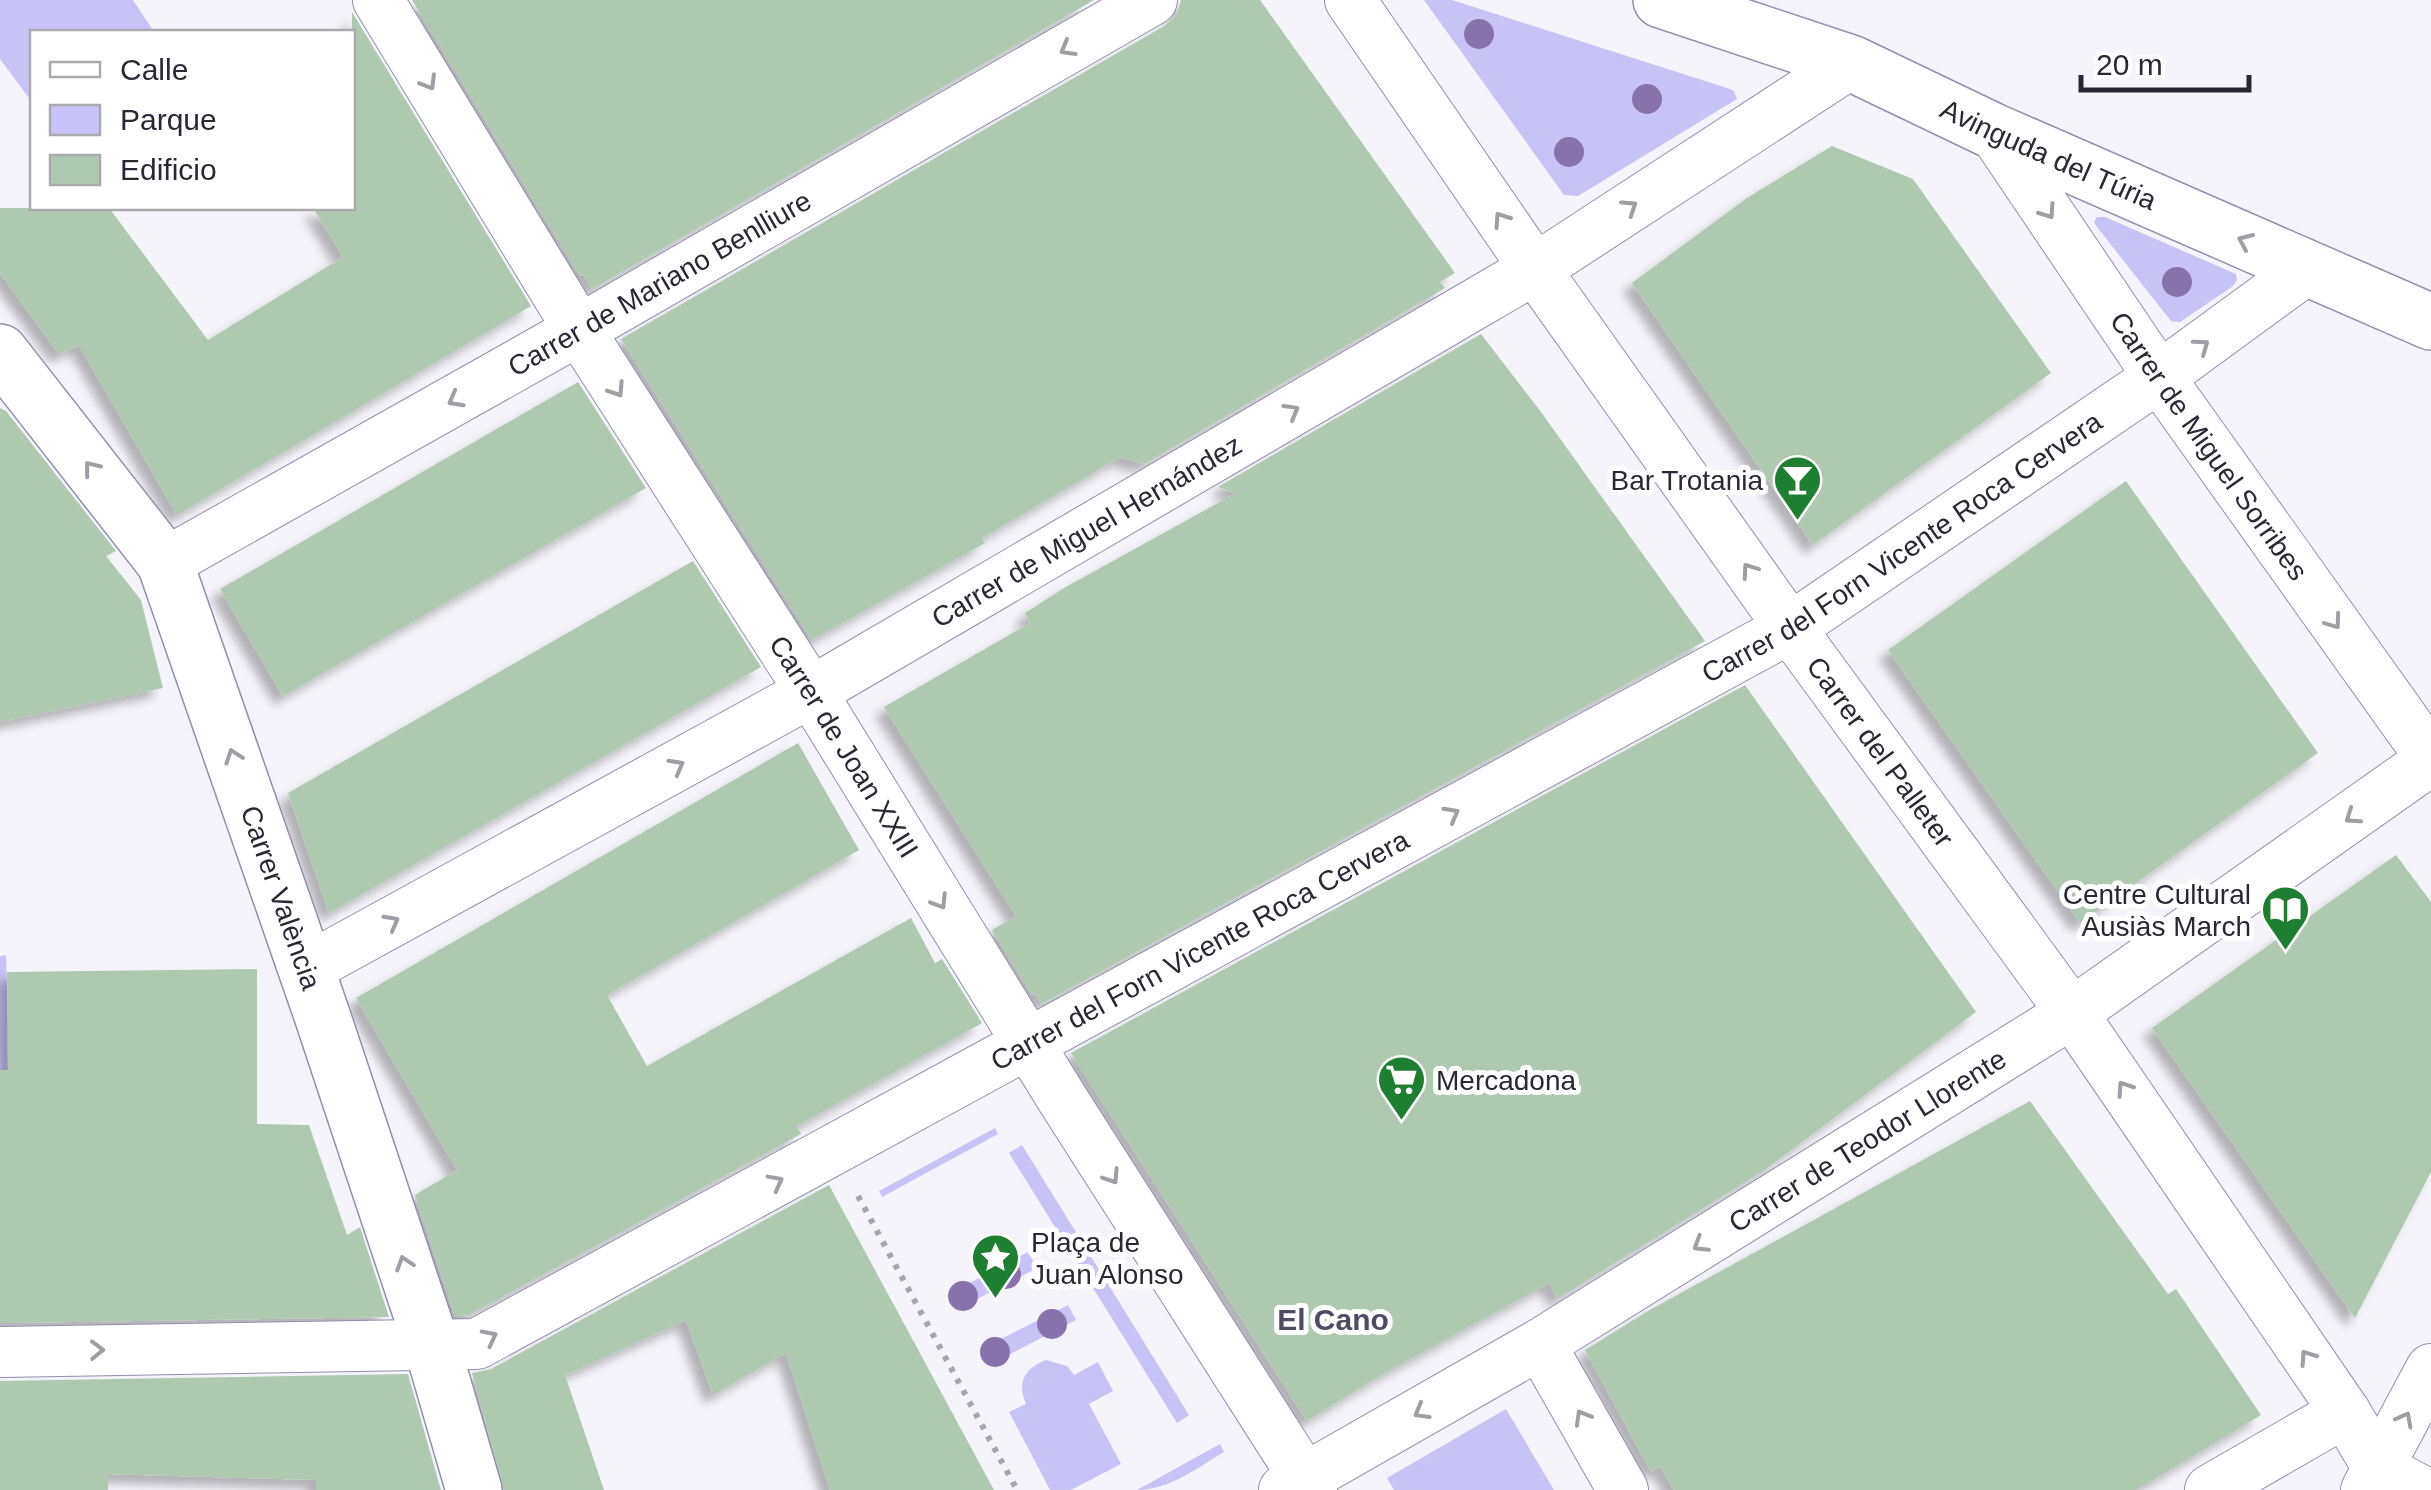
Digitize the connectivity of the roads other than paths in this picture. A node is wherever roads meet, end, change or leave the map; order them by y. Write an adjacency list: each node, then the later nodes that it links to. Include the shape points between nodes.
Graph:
1 (378, 0): 10 (street, Carrer de Joan XXIII, one-way to 10)
2 (1152, 0): 10 (street, Carrer de Mariano Benlliure, one-way to 10)
3 (1350, 0): 8 (street, Carrer del Palleter, one-way to 3)
4 (1661, 0): 5 (street, Avinguda del Túria)
5 (1851, 63): 6 (street, Avinguda del Túria); 8 (street, Carrer de Miguel Hernández, one-way to 5)
6 (1993, 132): 7 (street, Avinguda del Túria, one-way to 6); 12 (street, Carrer de Miguel Sorribes, one-way to 12)
7 (2308, 268): 9 (street, Avinguda del Túria); 12 (street, Carrer del Forn Vicente Roca Cervera, one-way to 7)
8 (1535, 269): 14 (street, Carrer del Palleter, one-way to 8); 15 (street, Carrer de Miguel Hernández, one-way to 8)
9 (2431, 322)
10 (580, 330): 13 (street, Carrer de Mariano Benlliure, one-way to 13); 15 (street, Carrer de Joan XXIII, one-way to 15)
11 (0, 352): 13 (street, Carrer València, one-way to 11)
12 (2159, 378): 14 (street, Carrer del Forn Vicente Roca Cervera); 16 (street, Carrer de Miguel Sorribes, one-way to 16)
13 (165, 563): 17 (street, Carrer València, one-way to 13)
14 (1790, 628): 18 (street, Carrer del Palleter); 19 (street, Carrer del Forn Vicente Roca Cervera, one-way to 14)
15 (811, 692): 17 (street, Carrer de Miguel Hernández, one-way to 15); 19 (street, Carrer de Joan XXIII, one-way to 19)
16 (2431, 759): 18 (street, Carrer de Teodor Llorente, one-way to 18)
17 (306, 969): 21 (street, Carrer València, one-way to 17)
18 (2072, 1013): 20 (street, Carrer de Teodor Llorente, one-way to 20); 24 (street, Carrer del Palleter, one-way to 18)
19 (1028, 1046): 21 (street, Carrer del Forn Vicente Roca Cervera, one-way to 19, via 478,1344); 26 (street, Carrer de Joan XXIII, one-way to 26)
20 (1540, 1344): 26 (street, Carrer de Teodor Llorente, one-way to 26); 28 (street, one-way to 20)
21 (432, 1346): 22 (street, Carrer del Forn Vicente Roca Cervera, one-way to 21); 27 (street, Carrer València)
22 (0, 1352)
23 (2431, 1369): 25 (street, one-way to 23)
24 (2345, 1412): 25 (street, Carrer del Palleter); 29 (street)
25 (2388, 1483)
26 (1300, 1486)
27 (474, 1490)
28 (1623, 1490)
29 (2210, 1490)

